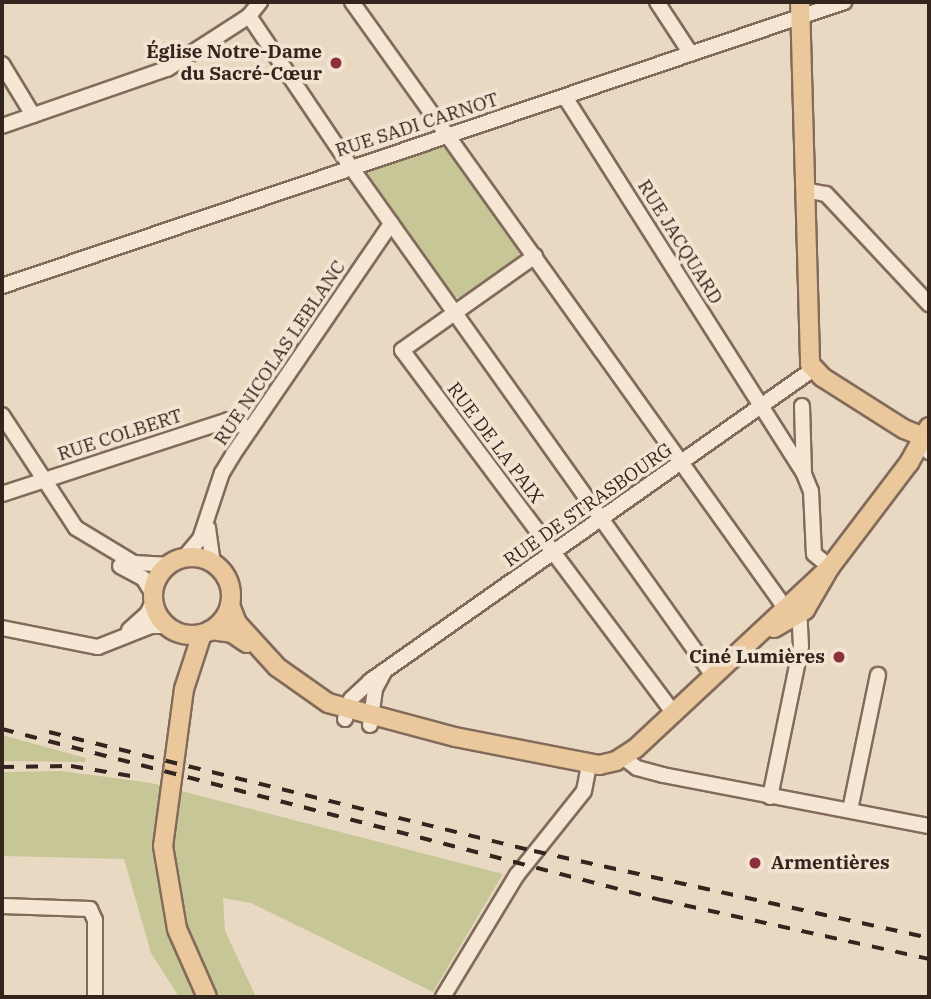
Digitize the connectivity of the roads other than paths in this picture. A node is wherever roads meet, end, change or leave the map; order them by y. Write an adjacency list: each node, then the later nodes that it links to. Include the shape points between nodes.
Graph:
1 (260, 2): 6 (street)
2 (352, 2): 12 (street)
3 (657, 2): 7 (street)
4 (844, 2): 5 (street, RUE SADI CARNOT)
5 (800, 9): 7 (street, RUE SADI CARNOT); 14 (main road)
6 (249, 16): 10 (street, via 161,72); 13 (street)
7 (691, 54): 9 (street, RUE SADI CARNOT)
8 (2, 64): 10 (street)
9 (565, 97): 12 (street, RUE SADI CARNOT); 22 (street, RUE JACQUARD)
10 (33, 115): 11 (street)
11 (2, 126)
12 (449, 135): 13 (street, RUE SADI CARNOT); 16 (street)
13 (351, 167): 15 (street); 17 (street, RUE SADI CARNOT)
14 (805, 190): 18 (street, via 827,194); 20 (main road, via 808,354)
15 (391, 224): 19 (street); 25 (street, RUE NICOLAS LEBLANC)
16 (535, 256): 19 (street); 27 (street)
17 (2, 286)
18 (929, 304)
19 (456, 312): 32 (street); 33 (street, RUE DE LA PAIX, via 402,350)
20 (813, 370): 22 (street, RUE DE STRASBOURG); 26 (main road)
21 (802, 405): 28 (street)
22 (761, 407): 27 (street, RUE DE STRASBOURG); 28 (street, RUE JACQUARD)
23 (2, 415): 29 (street)
24 (2, 428): 29 (street)
25 (250, 429): 29 (street, RUE COLBERT, via 228,421); 31 (street, RUE NICOLAS LEBLANC, via 222,473)
26 (928, 439): 36 (main road)
27 (681, 462): 32 (street, RUE DE STRASBOURG); 39 (street)
28 (804, 474): 36 (street, via 811,491 814,554)
29 (37, 482): 30 (street, RUE COLBERT); 34 (street, via 69,521 97,545 134,563); 37 (street, via 66,530 98,555 139,575)
30 (2, 494)
31 (209, 509): 34 (street, RUE NICOLAS LEBLANC, via 198,543); 35 (street, RUE NICOLAS LEBLANC)
32 (601, 518): 33 (street, RUE DE STRASBOURG); 46 (street)
33 (553, 554): 44 (street, RUE DE STRASBOURG); 48 (street, RUE DE LA PAIX)
34 (176, 562): 35 (main road); 37 (main road, via 159,576)
35 (213, 564): 38 (main road, via 228,582)
36 (830, 567): 39 (main road)
37 (153, 598): 41 (main road); 43 (street, via 144,618)
38 (230, 605): 42 (main road); 49 (main road, via 245,633 289,678)
39 (792, 612): 46 (main road, via 755,638); 53 (street, via 801,646)
40 (2, 628): 43 (street, via 83,645)
41 (171, 629): 42 (main road); 43 (street, via 145,628); 47 (main road, via 185,658)
42 (207, 632): 47 (main road); 49 (main road, via 239,636 303,700)
43 (109, 645)
44 (385, 671): 49 (street, RUE DE STRASBOURG, via 355,694); 50 (street, via 375,689)
45 (878, 675): 54 (street)
46 (714, 677): 48 (main road)
47 (184, 689): 57 (main road, via 166,799 164,859 177,929)
48 (674, 713): 51 (main road)
49 (346, 714): 50 (main road)
50 (371, 720): 52 (main road)
51 (624, 758): 52 (main road); 53 (street, via 641,770)
52 (589, 765): 59 (street, via 582,794 546,834)
53 (770, 797): 54 (street)
54 (849, 810): 55 (street)
55 (929, 826)
56 (2, 906): 58 (street, via 90,909 95,920)
57 (207, 994)
58 (95, 997)
59 (443, 997)

